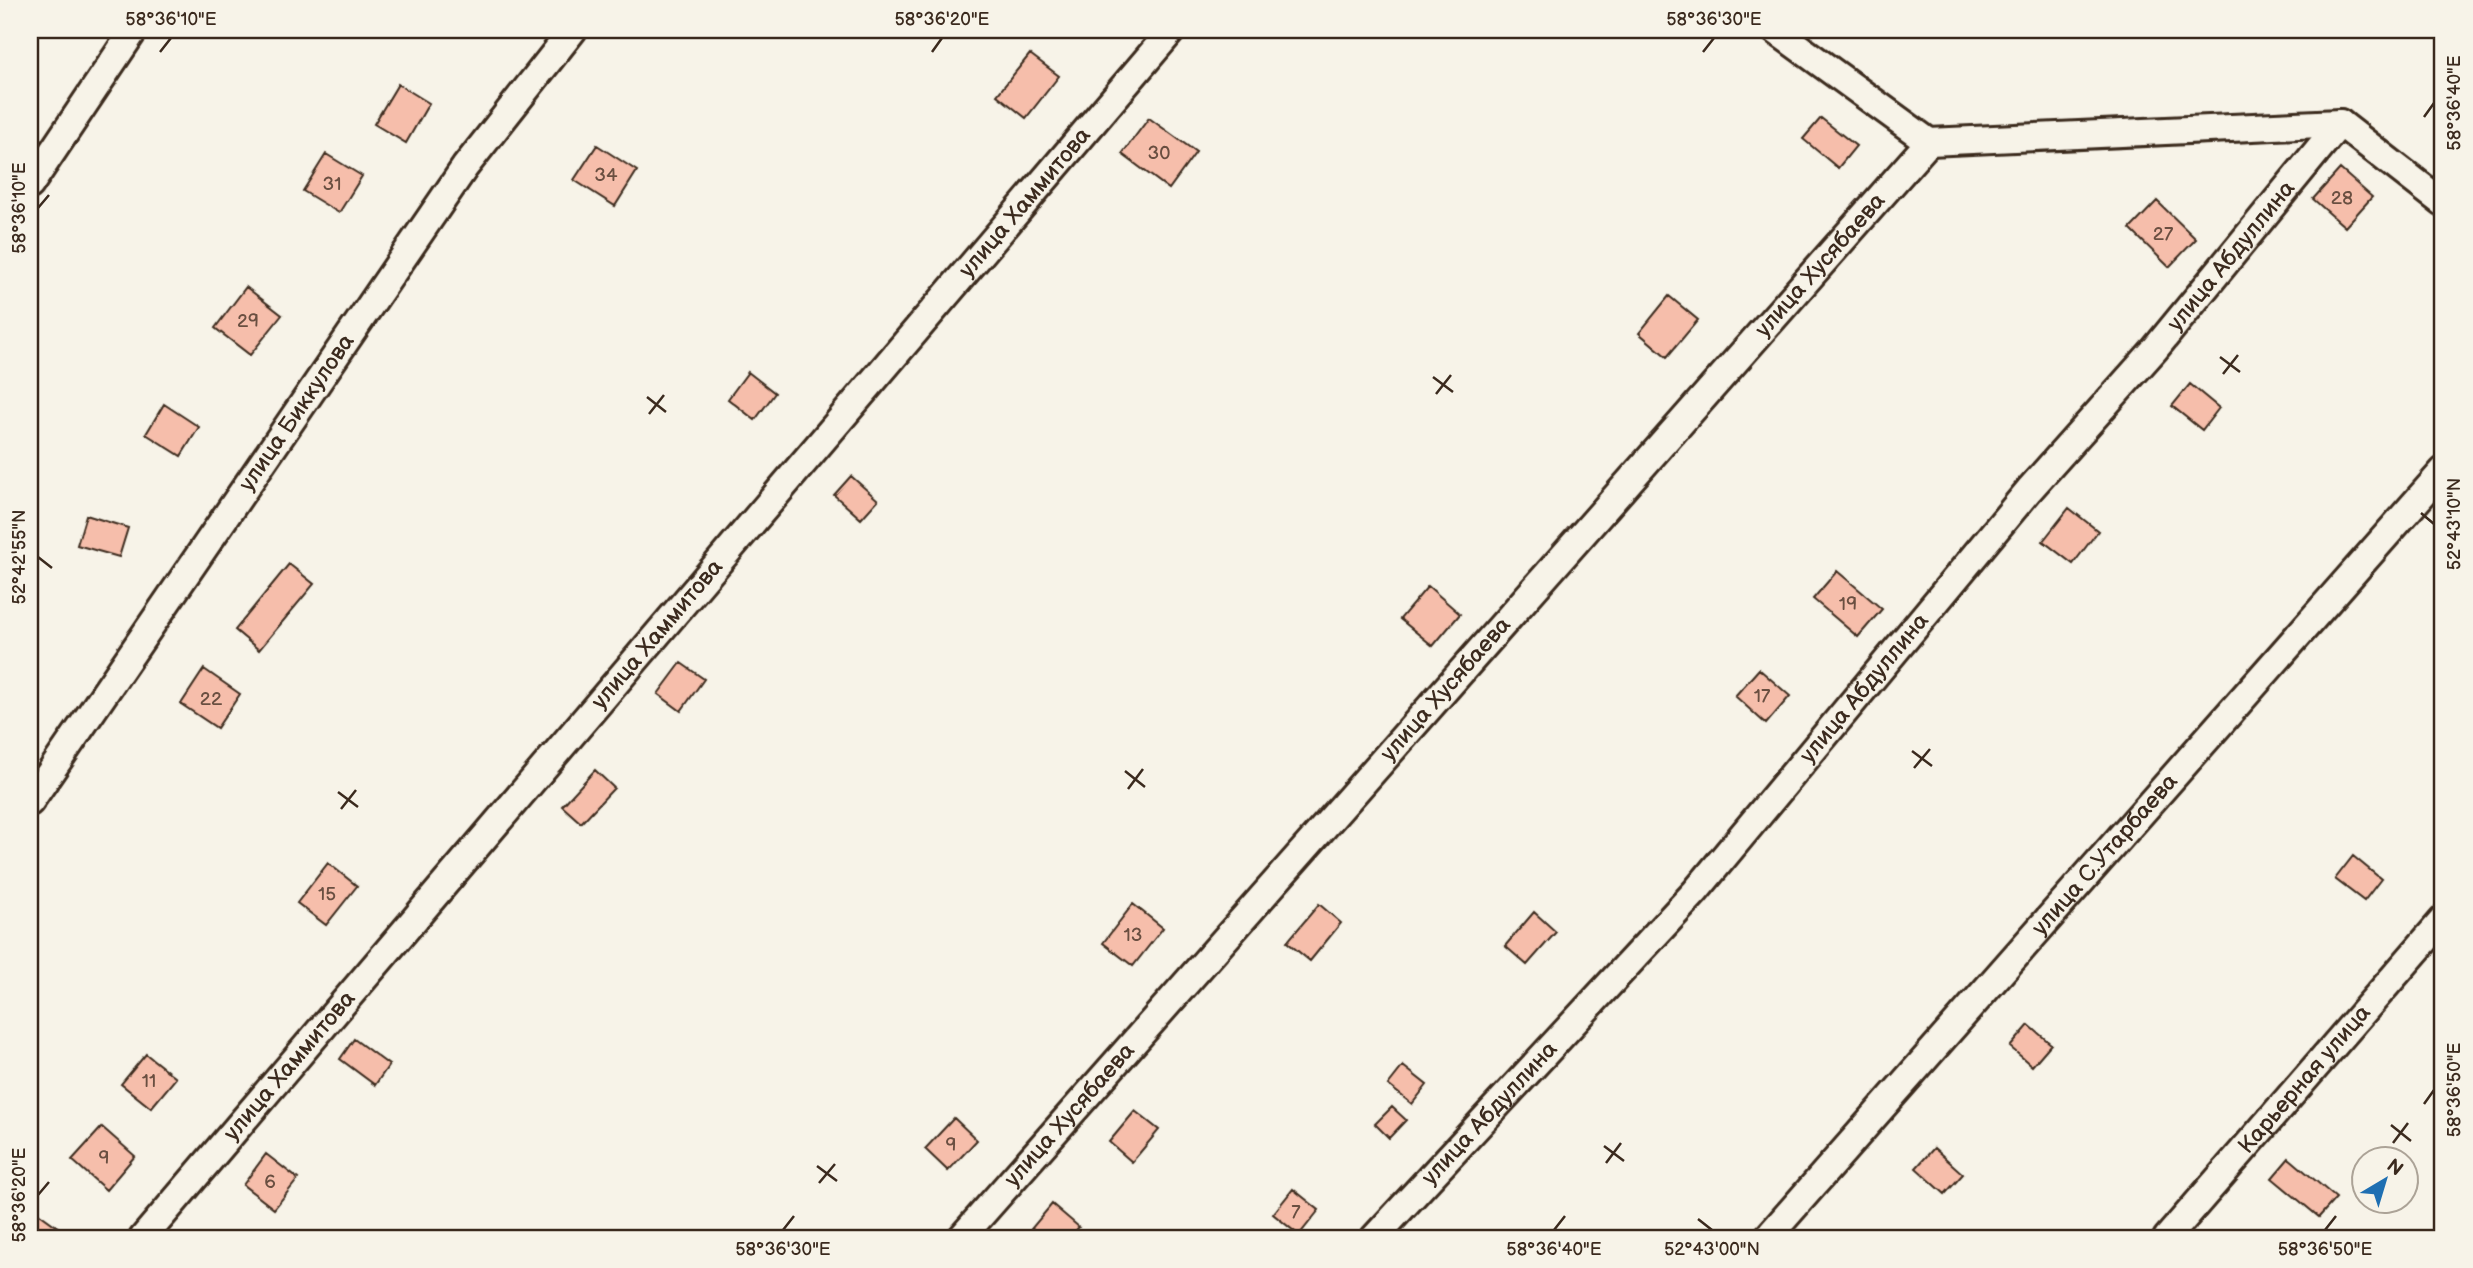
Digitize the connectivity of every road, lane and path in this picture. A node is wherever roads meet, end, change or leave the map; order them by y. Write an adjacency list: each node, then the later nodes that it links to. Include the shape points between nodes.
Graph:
1 (134, 30): 7 (street)
2 (573, 30): 10 (street, улица Биккулова, via 466,167)
3 (1172, 30): 12 (street, улица Хаммитова)
4 (1775, 30): 6 (street)
5 (2340, 123): 6 (street); 8 (street); 14 (street, улица Абдуллина, via 2155,349 2029,490 1695,891)
6 (1929, 142): 13 (street, улица Хусябаева)
7 (30, 185)
8 (2443, 204)
9 (2443, 471): 15 (street, улица С.Утарбаева)
10 (30, 802)
11 (2443, 920): 16 (street, Карьерная улица)
12 (143, 1238)
13 (961, 1238)
14 (1374, 1238)
15 (1767, 1238)
16 (2167, 1238)

